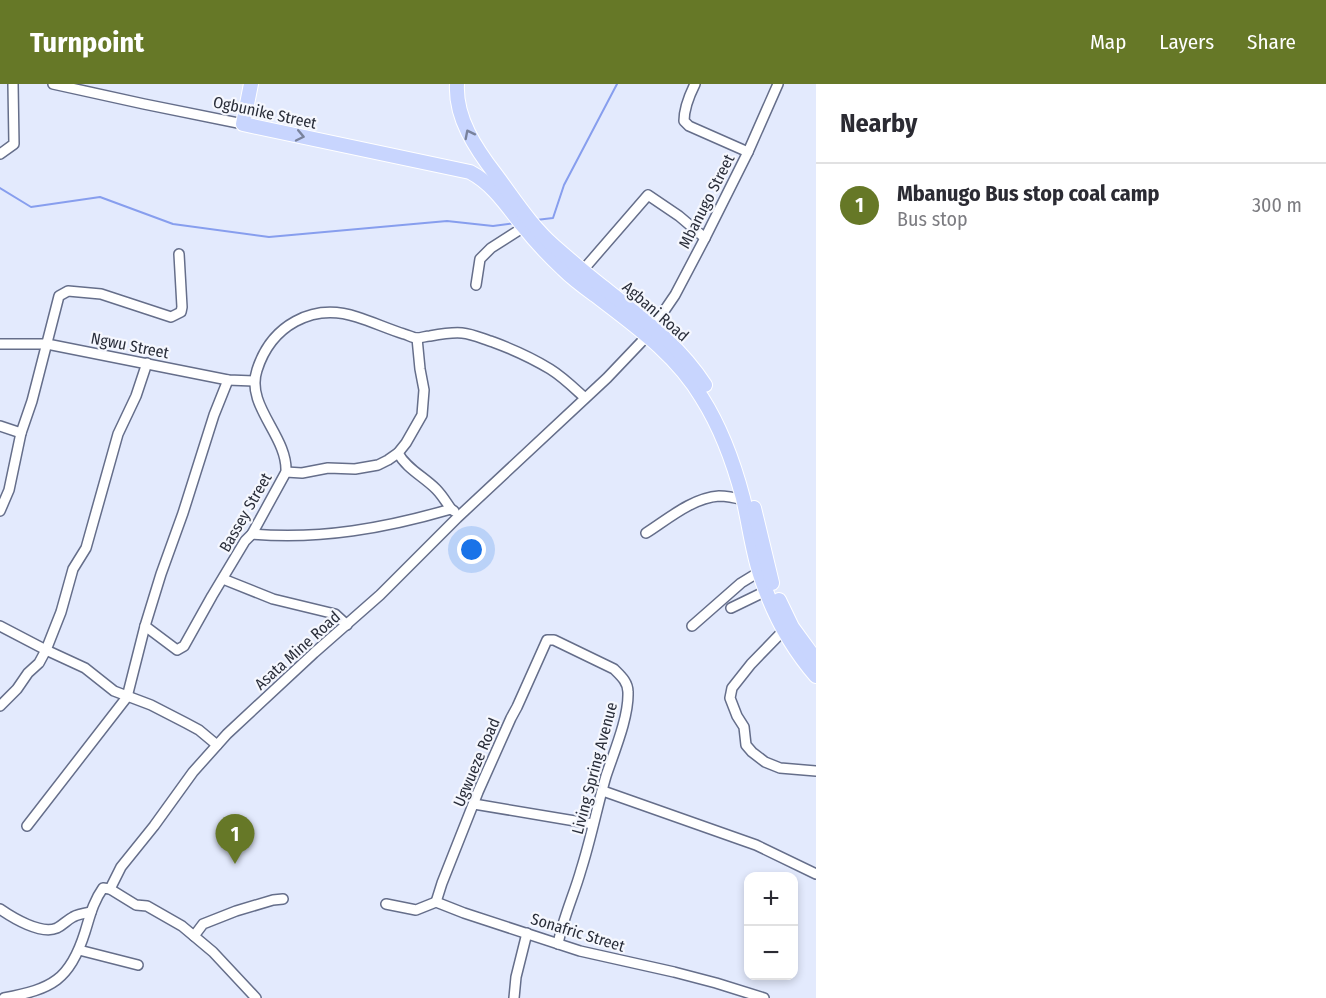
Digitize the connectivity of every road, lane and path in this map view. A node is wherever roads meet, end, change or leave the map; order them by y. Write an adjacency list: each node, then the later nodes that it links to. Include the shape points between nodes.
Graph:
1 (13, 84): 9 (street, via 14,144)
2 (53, 84): 7 (street, Ogbunike Street)
3 (251, 84): 7 (main road)
4 (458, 84): 10 (main road, Agbani Road, one-way to 4, via 465,127)
5 (695, 84): 8 (street, via 684,122)
6 (778, 84): 8 (street, Mbanugo Street)
7 (243, 124): 11 (main road, Ogbunike Street, one-way to 11)
8 (748, 152): 13 (street, Mbanugo Street)
9 (0, 153)
10 (485, 160): 11 (main road); 12 (main road, Agbani Road)
11 (470, 172): 12 (main road, Agbani Road, via 489,185)
12 (525, 222): 15 (main road, Agbani Road); 16 (street, via 480,259); 17 (main road, Agbani Road, via 562,269)
13 (705, 238): 15 (street, via 648,195); 17 (street, Mbanugo Street)
14 (179, 254): 20 (street, via 181,312 171,317 101,294 65,292 59,296)
15 (583, 270): 17 (main road, Agbani Road)
16 (476, 285)
17 (651, 331): 24 (street, Asata Mine Road); 30 (main road, Agbani Road, via 704,399 727,449); 47 (main road, Agbani Road, via 692,366 724,419 752,498 771,580 792,627)
18 (417, 338): 23 (street, via 354,316 319,313 300,318 281,331 262,357); 24 (street, via 464,333 491,342 550,369); 27 (street, via 424,390 422,415)
19 (0, 344): 20 (street, Ngwu Street)
20 (47, 344): 21 (street, Ngwu Street); 26 (street)
21 (147, 363): 22 (street, Ngwu Street); 46 (street, via 118,434 86,548 73,569)
22 (228, 380): 23 (street, Ngwu Street); 42 (street)
23 (254, 381): 28 (street, Bassey Street, via 256,399 283,452)
24 (585, 398): 33 (street, Asata Mine Road)
25 (0, 426): 26 (street)
26 (21, 433): 29 (street)
27 (398, 453): 28 (street, via 378,465 355,470); 31 (street)
28 (286, 472): 35 (street, Bassey Street)
29 (4, 489): 32 (street)
30 (743, 500): 34 (street, via 710,498 690,505); 36 (main road, Agbani Road)
31 (451, 509): 33 (street); 35 (street, via 369,529 314,536)
32 (0, 511)
33 (461, 514): 40 (street, Asata Mine Road)
34 (645, 533)
35 (252, 534): 37 (street, Bassey Street)
36 (759, 572): 38 (main road, Agbani Road); 43 (street)
37 (223, 579): 40 (street, via 267,597 335,614); 42 (street, Bassey Street, via 184,646 177,650)
38 (766, 591): 39 (street); 44 (main road, Agbani Road)
39 (732, 608)
40 (347, 625): 51 (street, Asata Mine Road)
41 (0, 626): 46 (street)
42 (145, 626): 49 (street)
43 (692, 626)
44 (783, 631): 48 (main road, Agbani Road); 52 (street, via 730,691 732,708 744,727 746,745 758,757 780,768)
45 (551, 639): 53 (street, Living Spring Avenue, via 614,669 627,684 625,717); 54 (street, Ugwueze Road, via 547,640)
46 (46, 650): 49 (street, via 85,668); 50 (street)
47 (816, 660)
48 (816, 676)
49 (127, 697): 51 (street, via 200,730); 56 (street)
50 (0, 706)
51 (217, 745): 58 (street, Asata Mine Road, via 121,867)
52 (816, 771)
53 (603, 790): 55 (street, Living Spring Avenue); 57 (street, via 756,845)
54 (474, 804): 55 (street); 60 (street, Ugwueze Road)
55 (593, 824): 66 (street, Living Spring Avenue)
56 (27, 826)
57 (816, 874)
58 (110, 890): 63 (street, Asata Mine Road, via 103,888); 65 (street, via 147,906)
59 (283, 899): 65 (street, via 203,924)
60 (436, 902): 61 (street, via 417,910); 64 (street, Sonafric Street)
61 (386, 904)
62 (0, 909): 63 (street, via 33,927 46,929 55,929 74,916)
63 (91, 912): 67 (street, Asata Mine Road)
64 (527, 933): 66 (street, Sonafric Street); 71 (street)
65 (194, 936): 70 (street)
66 (558, 944): 72 (street, Sonafric Street)
67 (79, 950): 68 (street); 69 (street, Asata Mine Road, via 58,980)
68 (138, 965)
69 (4, 998)
70 (256, 998)
71 (514, 998)
72 (764, 998)

